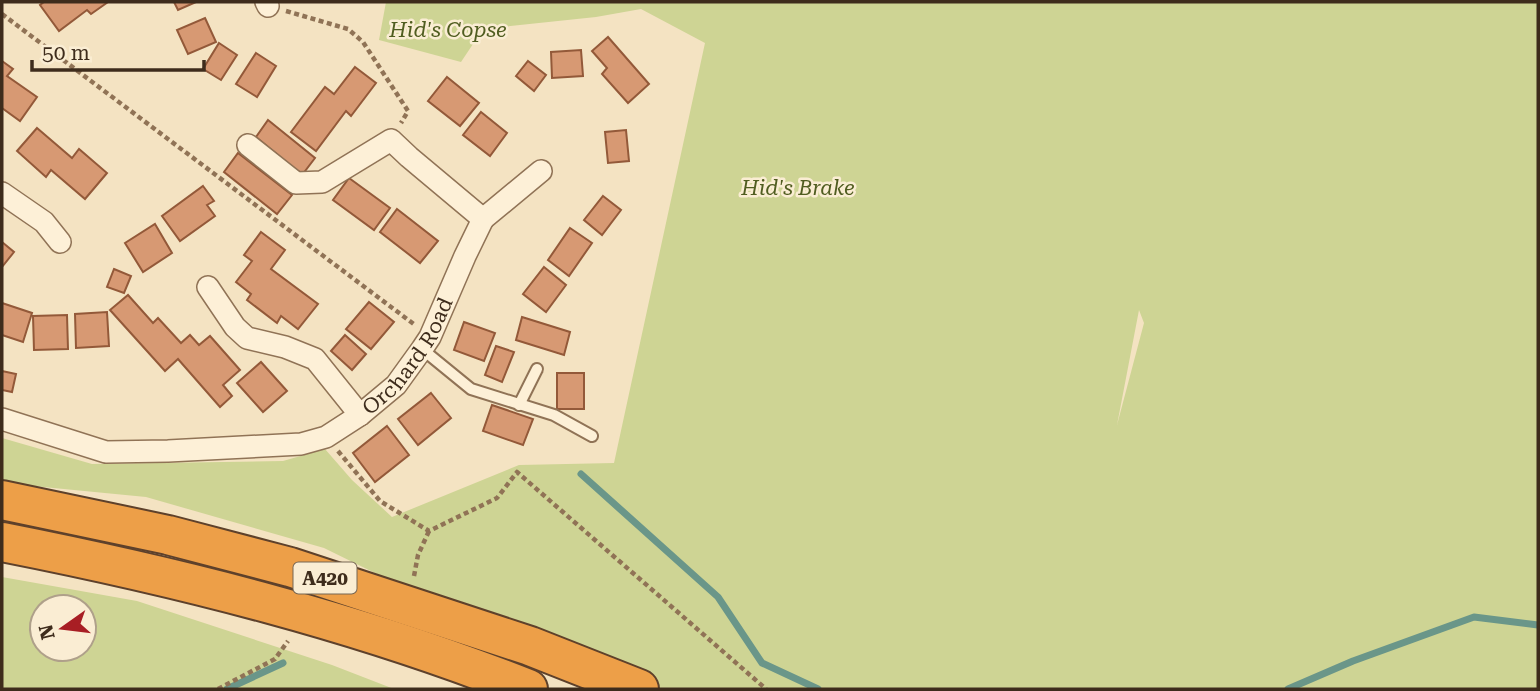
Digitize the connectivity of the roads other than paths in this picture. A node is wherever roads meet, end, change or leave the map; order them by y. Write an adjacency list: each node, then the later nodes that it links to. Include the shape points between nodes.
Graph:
1 (248, 145): 4 (street, via 296,183 322,182 391,140)
2 (541, 171): 4 (street)
3 (2, 193): 5 (street, via 44,222)
4 (482, 219): 7 (street, Orchard Road)
5 (60, 242)
6 (208, 287): 10 (street, via 247,338 315,359)
7 (426, 343): 9 (lane, via 471,389); 10 (street, Orchard Road, via 396,385)
8 (537, 369): 9 (lane)
9 (519, 405): 12 (lane, via 554,415)
10 (360, 415): 11 (street, Orchard Road, via 326,437 301,444 106,452)
11 (2, 419)
12 (592, 436)
13 (2, 500): 16 (highway, A420, via 290,567 530,646)
14 (2, 542): 15 (highway, A420, via 268,604)
15 (528, 689)
16 (639, 689)

